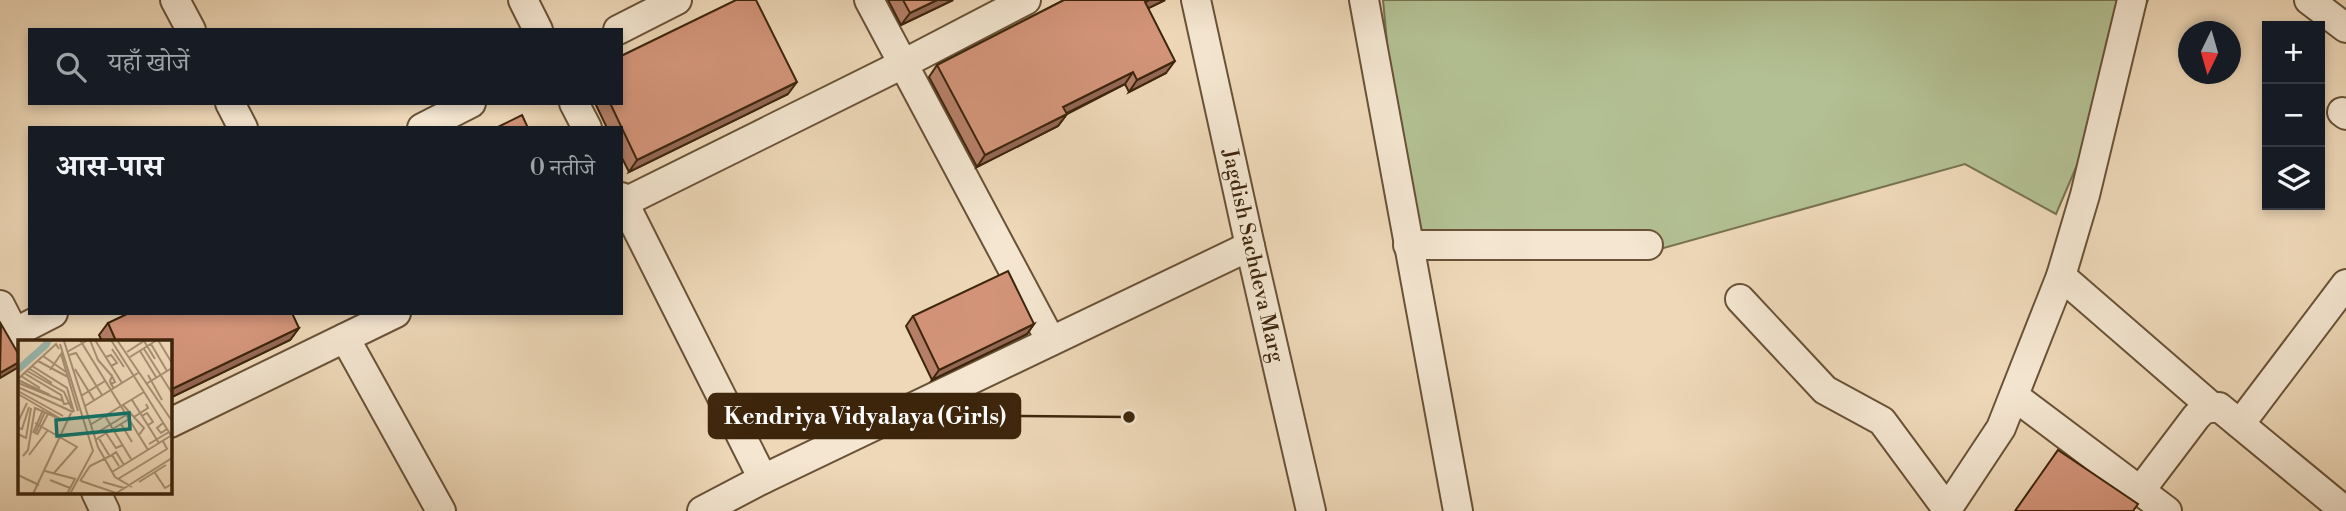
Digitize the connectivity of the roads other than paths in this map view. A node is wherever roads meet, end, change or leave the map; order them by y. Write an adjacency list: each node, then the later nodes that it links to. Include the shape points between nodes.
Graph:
1 (175, 0): 11 (street)
2 (523, 0): 12 (street)
3 (677, 0): 13 (street)
4 (869, 0): 14 (street)
5 (1026, 0): 14 (street)
6 (1196, 0): 25 (street, Jagdish Sachdeva Marg)
7 (1364, 0): 23 (street)
8 (2132, 0): 26 (street)
9 (2309, 0): 10 (street)
10 (2346, 27)
11 (190, 28)
12 (537, 28)
13 (622, 28)
14 (903, 64): 21 (street); 33 (street)
15 (231, 105): 18 (street)
16 (467, 105): 19 (street)
17 (576, 105): 20 (street)
18 (242, 126)
19 (426, 126)
20 (586, 126)
21 (623, 201)
22 (623, 203): 38 (street)
23 (1408, 245): 24 (street); 46 (street)
24 (1648, 245)
25 (1250, 246): 33 (street); 45 (street, Jagdish Sachdeva Marg)
26 (2062, 276): 34 (street); 35 (street)
27 (2346, 284): 37 (street)
28 (1740, 299): 41 (street, via 1825,390 1882,421)
29 (40, 315): 31 (street)
30 (392, 315): 32 (street)
31 (7, 320)
32 (345, 338): 36 (street); 43 (street)
33 (1051, 341): 38 (street)
34 (2014, 396): 40 (street); 41 (street, via 2001,428)
35 (2212, 407): 37 (street, via 2219,407); 40 (street, via 2196,417)
36 (172, 423)
37 (2240, 424): 47 (street)
38 (763, 479): 44 (street)
39 (97, 494): 42 (street)
40 (2153, 504)
41 (1947, 510)
42 (105, 511)
43 (441, 511)
44 (702, 511)
45 (1311, 511)
46 (1458, 511)
47 (2345, 511)

